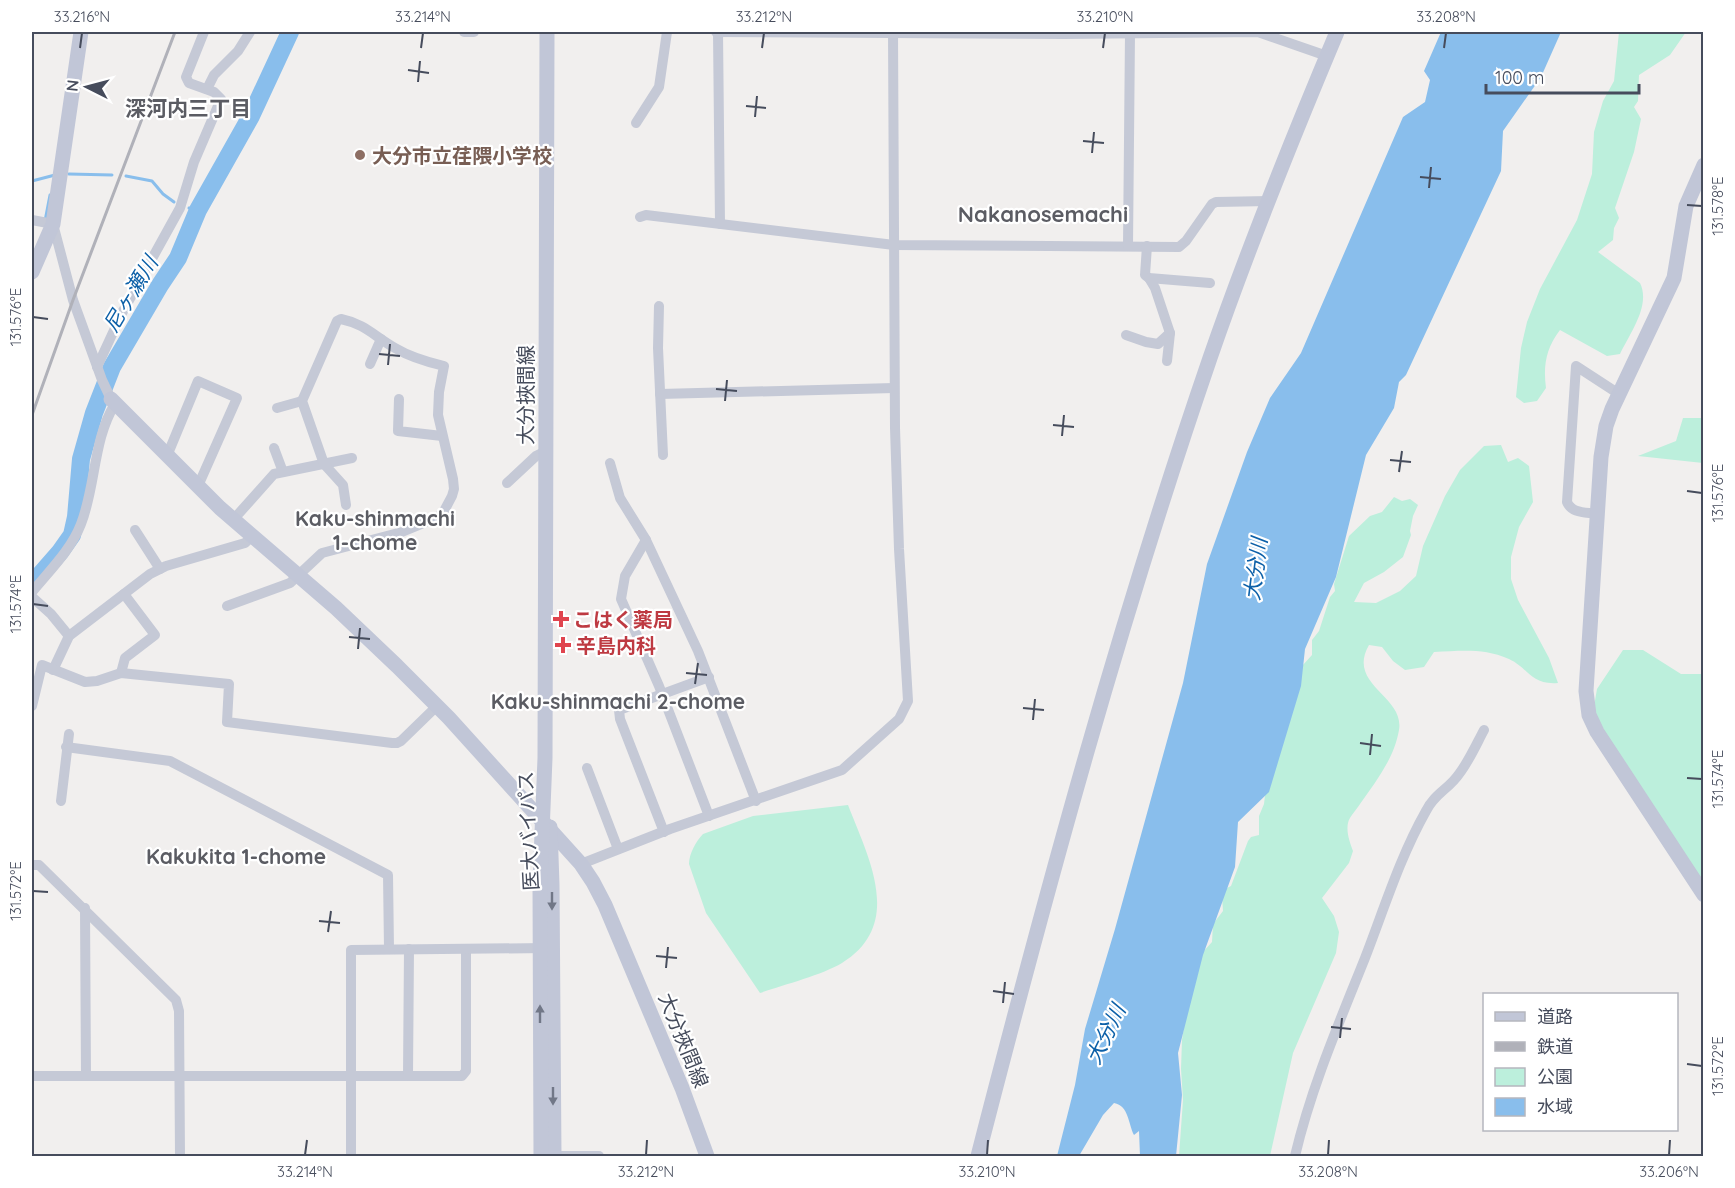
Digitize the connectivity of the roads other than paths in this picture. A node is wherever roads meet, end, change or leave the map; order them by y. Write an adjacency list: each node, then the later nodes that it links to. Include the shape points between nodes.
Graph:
1 (81, 32): 21 (street)
2 (204, 32): 15 (street, via 186,77 189,83)
3 (250, 32): 15 (street)
4 (464, 32): 5 (street)
5 (474, 32)
6 (546, 32): 45 (street, 大分挾間線)
7 (667, 32): 16 (street, via 659,87)
8 (717, 32): 9 (street); 22 (street)
9 (893, 32): 12 (street); 23 (street)
10 (1221, 32): 13 (street); 14 (street, via 1258,32)
11 (1337, 32): 14 (street)
12 (1064, 33): 13 (street)
13 (1130, 33): 24 (street)
14 (1327, 56): 18 (street)
15 (207, 89): 35 (street, via 221,99 194,162 180,208 122,313)
16 (636, 123)
17 (1704, 165): 38 (street, via 1686,206 1674,278)
18 (1269, 201): 25 (street, via 1216,202 1183,245); 104 (street, via 1211,356 1152,534 1043,909)
19 (640, 217): 22 (street)
20 (32, 220): 21 (street)
21 (53, 224): 26 (street); 35 (street, via 73,300)
22 (720, 224): 23 (street)
23 (894, 245): 24 (street); 36 (street)
24 (1128, 246): 25 (street)
25 (1147, 246): 27 (street)
26 (32, 272)
27 (1149, 278): 28 (street); 30 (street)
28 (1210, 283)
29 (659, 306): 37 (street)
30 (1170, 333): 31 (street, via 1158,344); 33 (street)
31 (1126, 335)
32 (381, 339): 34 (street); 41 (street, via 359,324 339,320); 43 (street, via 406,354 444,366 437,406)
33 (1167, 361)
34 (370, 364)
35 (98, 369): 40 (street)
36 (894, 388): 37 (street); 79 (street, via 898,549 908,702 899,719 847,767)
37 (660, 394): 46 (street)
38 (1619, 394): 55 (street, via 1605,435); 55 (street, via 1576,366 1567,502 1573,511)
39 (399, 399): 43 (street, via 398,431)
40 (113, 401): 47 (street, 大分挾間線); 62 (street, via 81,525 69,547)
41 (302, 401): 42 (street); 50 (street)
42 (277, 408)
43 (442, 436): 61 (street, via 454,489 443,513 402,532 322,553)
44 (274, 448): 51 (street)
45 (546, 451): 52 (street); 76 (street, 大分挾間線)
46 (663, 455)
47 (167, 456): 53 (street, 大分挾間線); 53 (street, via 198,381 237,398)
48 (352, 458): 50 (street)
49 (610, 463): 59 (street, via 620,498)
50 (324, 464): 51 (street); 54 (street, via 343,484)
51 (283, 472): 56 (street, via 272,476)
52 (507, 483)
53 (198, 486): 56 (street, 大分挾間線)
54 (346, 505)
55 (1597, 513): 86 (street, via 1586,691 1589,715)
56 (233, 520): 58 (street, 大分挾間線)
57 (135, 530): 60 (street)
58 (252, 536): 60 (street, via 244,543); 61 (street, 大分挾間線)
59 (646, 540): 69 (street); 70 (street, via 625,576 621,599)
60 (160, 569): 63 (street)
61 (298, 576): 65 (street, via 284,586); 72 (street, 大分挾間線)
62 (32, 592)
63 (124, 594): 66 (street); 68 (street, via 155,635 125,658)
64 (32, 597): 66 (street)
65 (227, 606)
66 (69, 636): 67 (street)
67 (53, 670): 68 (street, via 90,682); 71 (street, via 42,665)
68 (121, 673): 72 (street, via 229,684 227,722 392,742 401,741)
69 (709, 677): 70 (street); 79 (street)
70 (662, 694): 80 (street); 82 (street, via 618,713)
71 (32, 706)
72 (437, 706): 81 (street, 大分挾間線)
73 (1484, 730): 105 (street, via 1459,774 1426,809 1398,870 1336,1028)
74 (69, 734): 75 (street)
75 (66, 747): 78 (street); 89 (street, via 170,761 388,875)
76 (544, 758): 81 (street, 医大バイパス)
77 (587, 768): 83 (street)
78 (61, 801)
79 (756, 801): 80 (street)
80 (709, 816): 82 (street)
81 (546, 825): 84 (street, 大分挾間線); 88 (street, 医大バイパス)
82 (664, 832): 83 (street)
83 (618, 849): 84 (street)
84 (581, 864): 103 (street, 大分挾間線, via 613,925)
85 (32, 865): 87 (street, via 39,865)
86 (1704, 895)
87 (85, 908): 93 (street); 94 (street, via 176,1000)
88 (546, 948): 91 (street); 99 (street, 医大バイパス, one-way to 88); 101 (street, 医大バイパス, one-way to 101)
89 (389, 949): 90 (street); 95 (street, via 351,950)
90 (409, 949): 91 (street); 96 (street)
91 (466, 949): 96 (street, via 466,1071 462,1076)
92 (32, 1076): 93 (street)
93 (86, 1076): 94 (street)
94 (180, 1076): 95 (street); 97 (street)
95 (351, 1076): 96 (street); 98 (street)
96 (408, 1076)
97 (180, 1156)
98 (351, 1156)
99 (540, 1156)
100 (546, 1156): 101 (street)
101 (554, 1156): 102 (street)
102 (599, 1156)
103 (707, 1156)
104 (978, 1156)
105 (1294, 1156)

